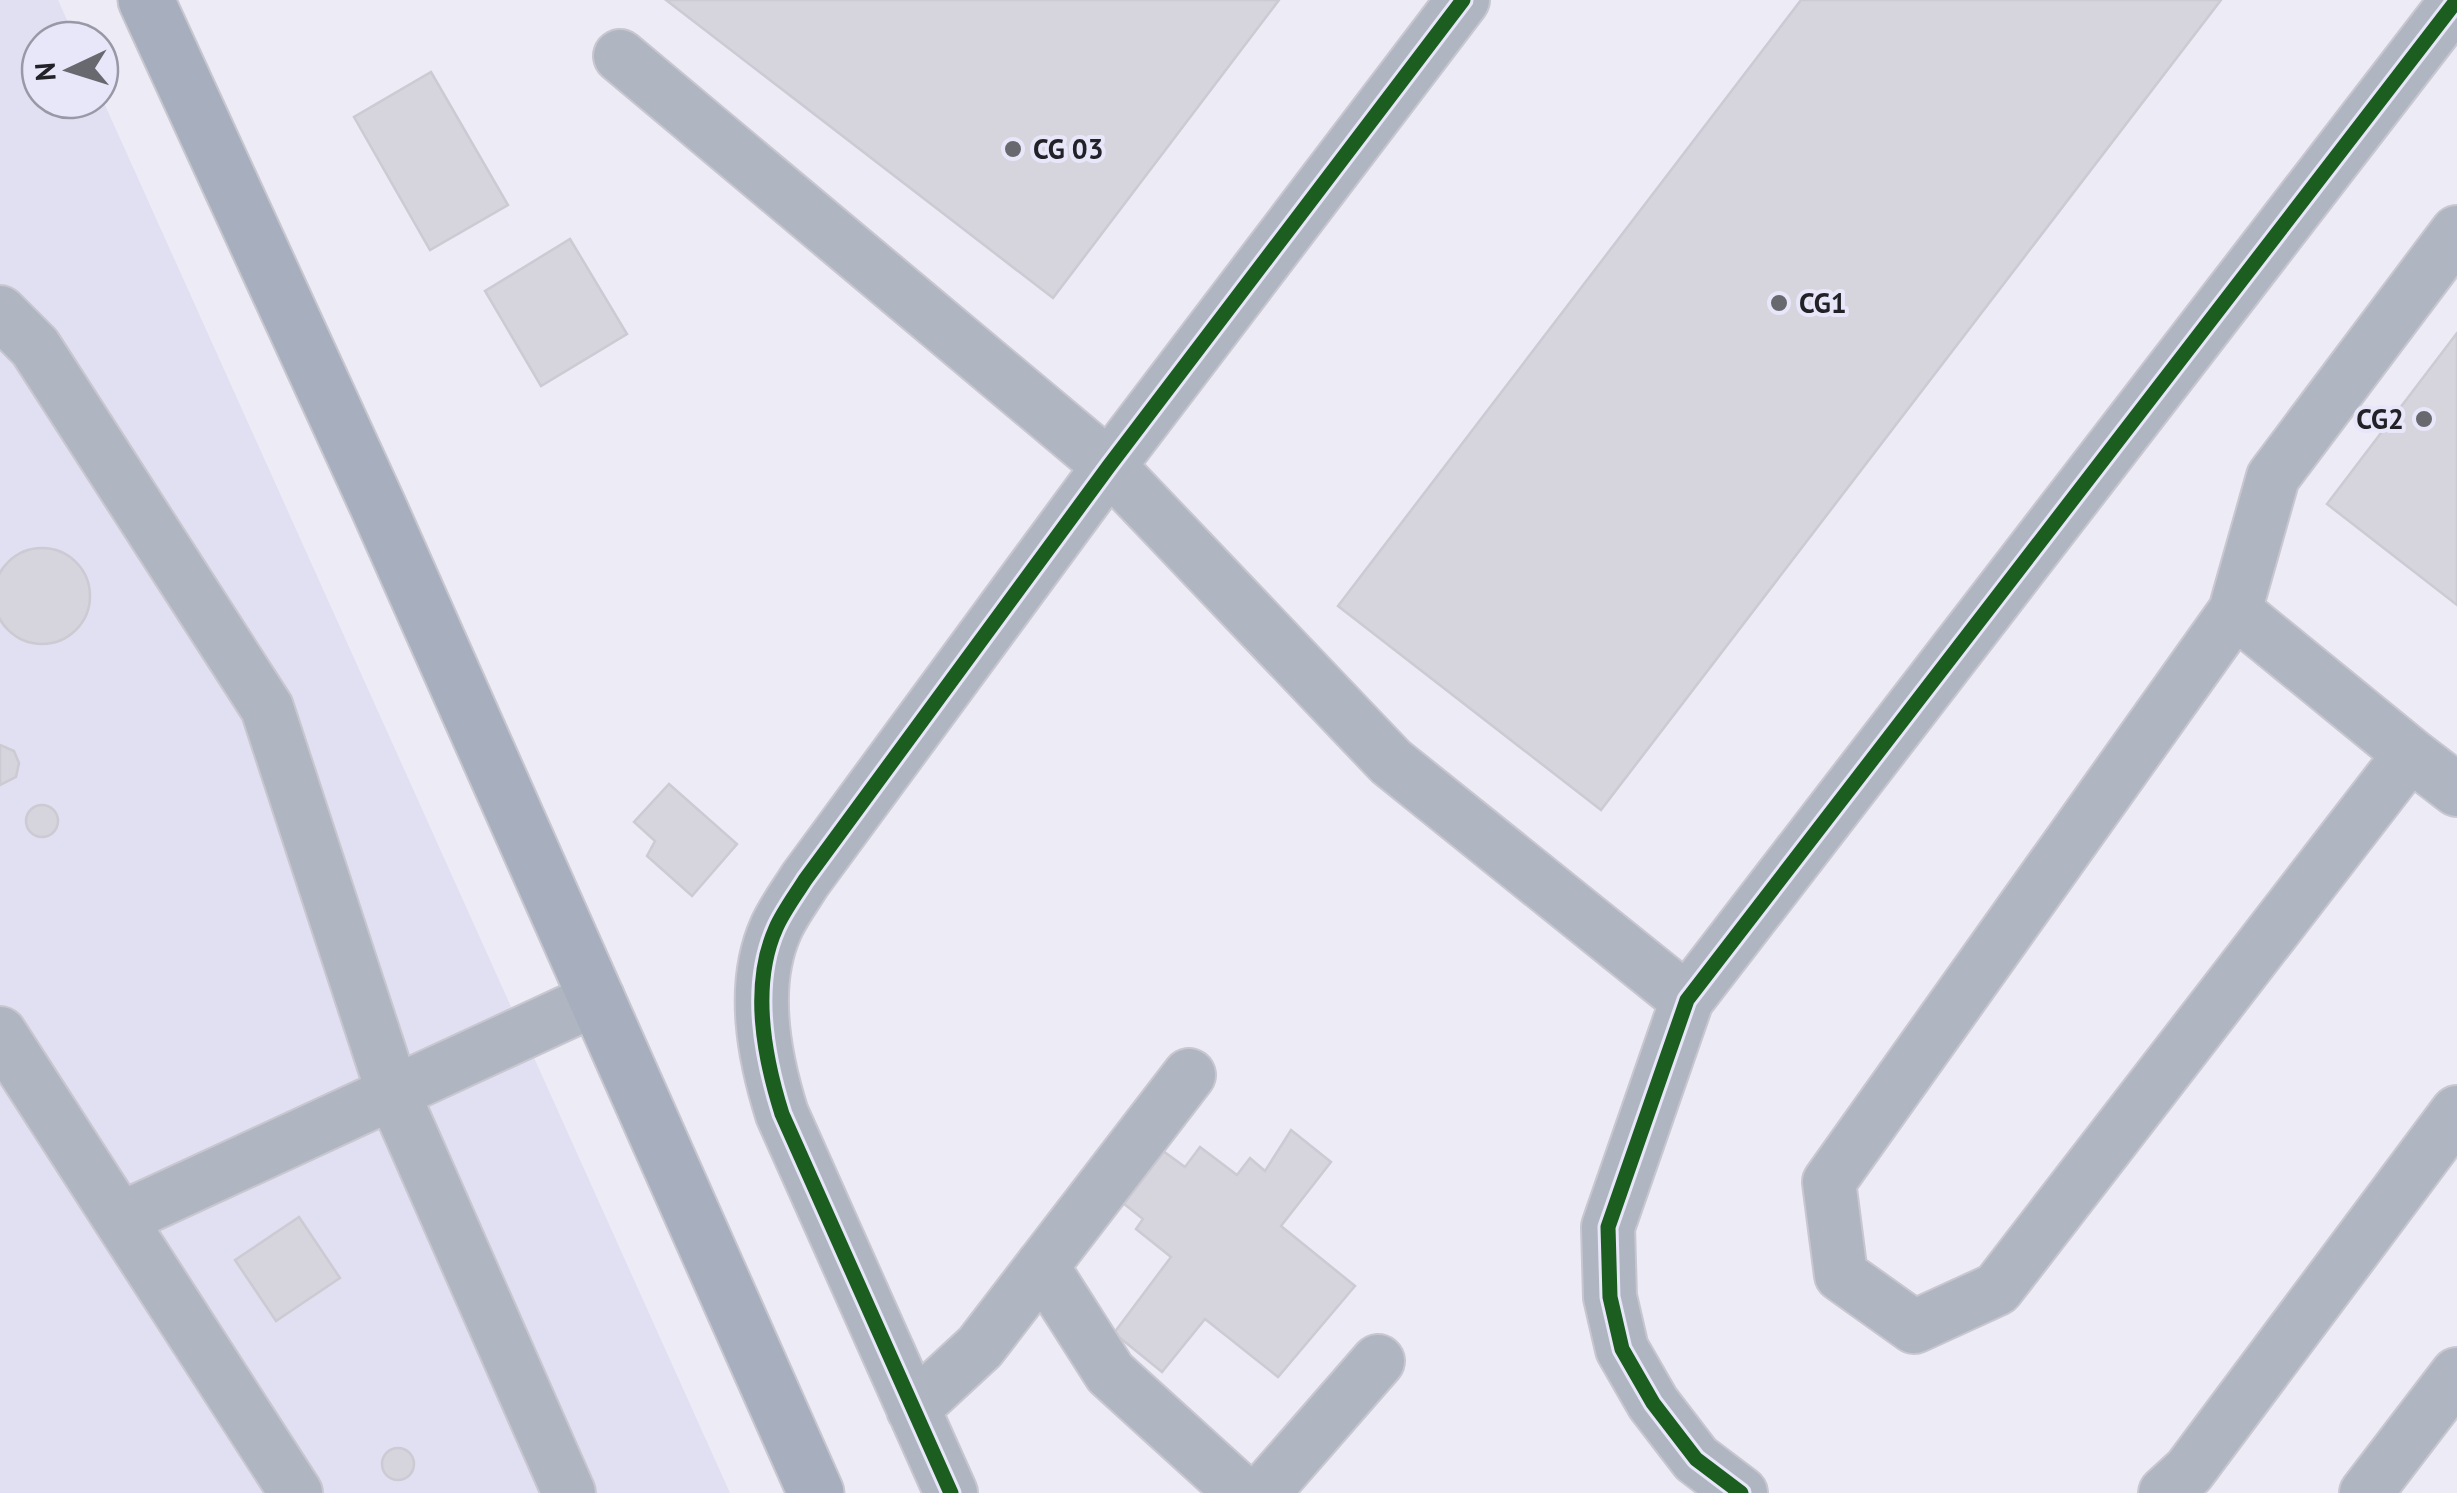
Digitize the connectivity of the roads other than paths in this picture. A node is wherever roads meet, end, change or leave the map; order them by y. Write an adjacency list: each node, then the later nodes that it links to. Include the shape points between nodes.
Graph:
1 (146, 0): 11 (main road)
2 (1462, 0): 7 (street)
3 (2457, 0): 12 (street)
4 (620, 56): 7 (street)
5 (2457, 232): 8 (street, via 2273,476)
6 (0, 312): 15 (street, via 35,346 267,708)
7 (1109, 466): 12 (street, via 1391,762); 21 (street, via 804,880 775,930 764,987 764,1056 782,1114)
8 (2235, 611): 9 (street); 9 (street, via 1828,1182 1841,1275 1914,1327 1997,1288)
9 (2410, 754): 10 (street)
10 (2457, 790)
11 (598, 998): 15 (street); 25 (main road)
12 (1687, 1000): 29 (street, via 1608,1227 1610,1296 1622,1349 1653,1404 1696,1459)
13 (0, 1034): 17 (street)
14 (1189, 1075): 18 (street)
15 (393, 1093): 17 (street); 24 (street)
16 (2457, 1112): 22 (street)
17 (120, 1219): 23 (street)
18 (1042, 1266): 21 (street, via 980,1347); 27 (street, via 1110,1373)
19 (1378, 1361): 28 (street)
20 (2457, 1374): 30 (street)
21 (913, 1409): 26 (street)
22 (2191, 1486)
23 (296, 1493)
24 (569, 1493)
25 (816, 1493)
26 (951, 1493)
27 (1242, 1493)
28 (1263, 1493)
29 (1740, 1493)
30 (2366, 1493)

